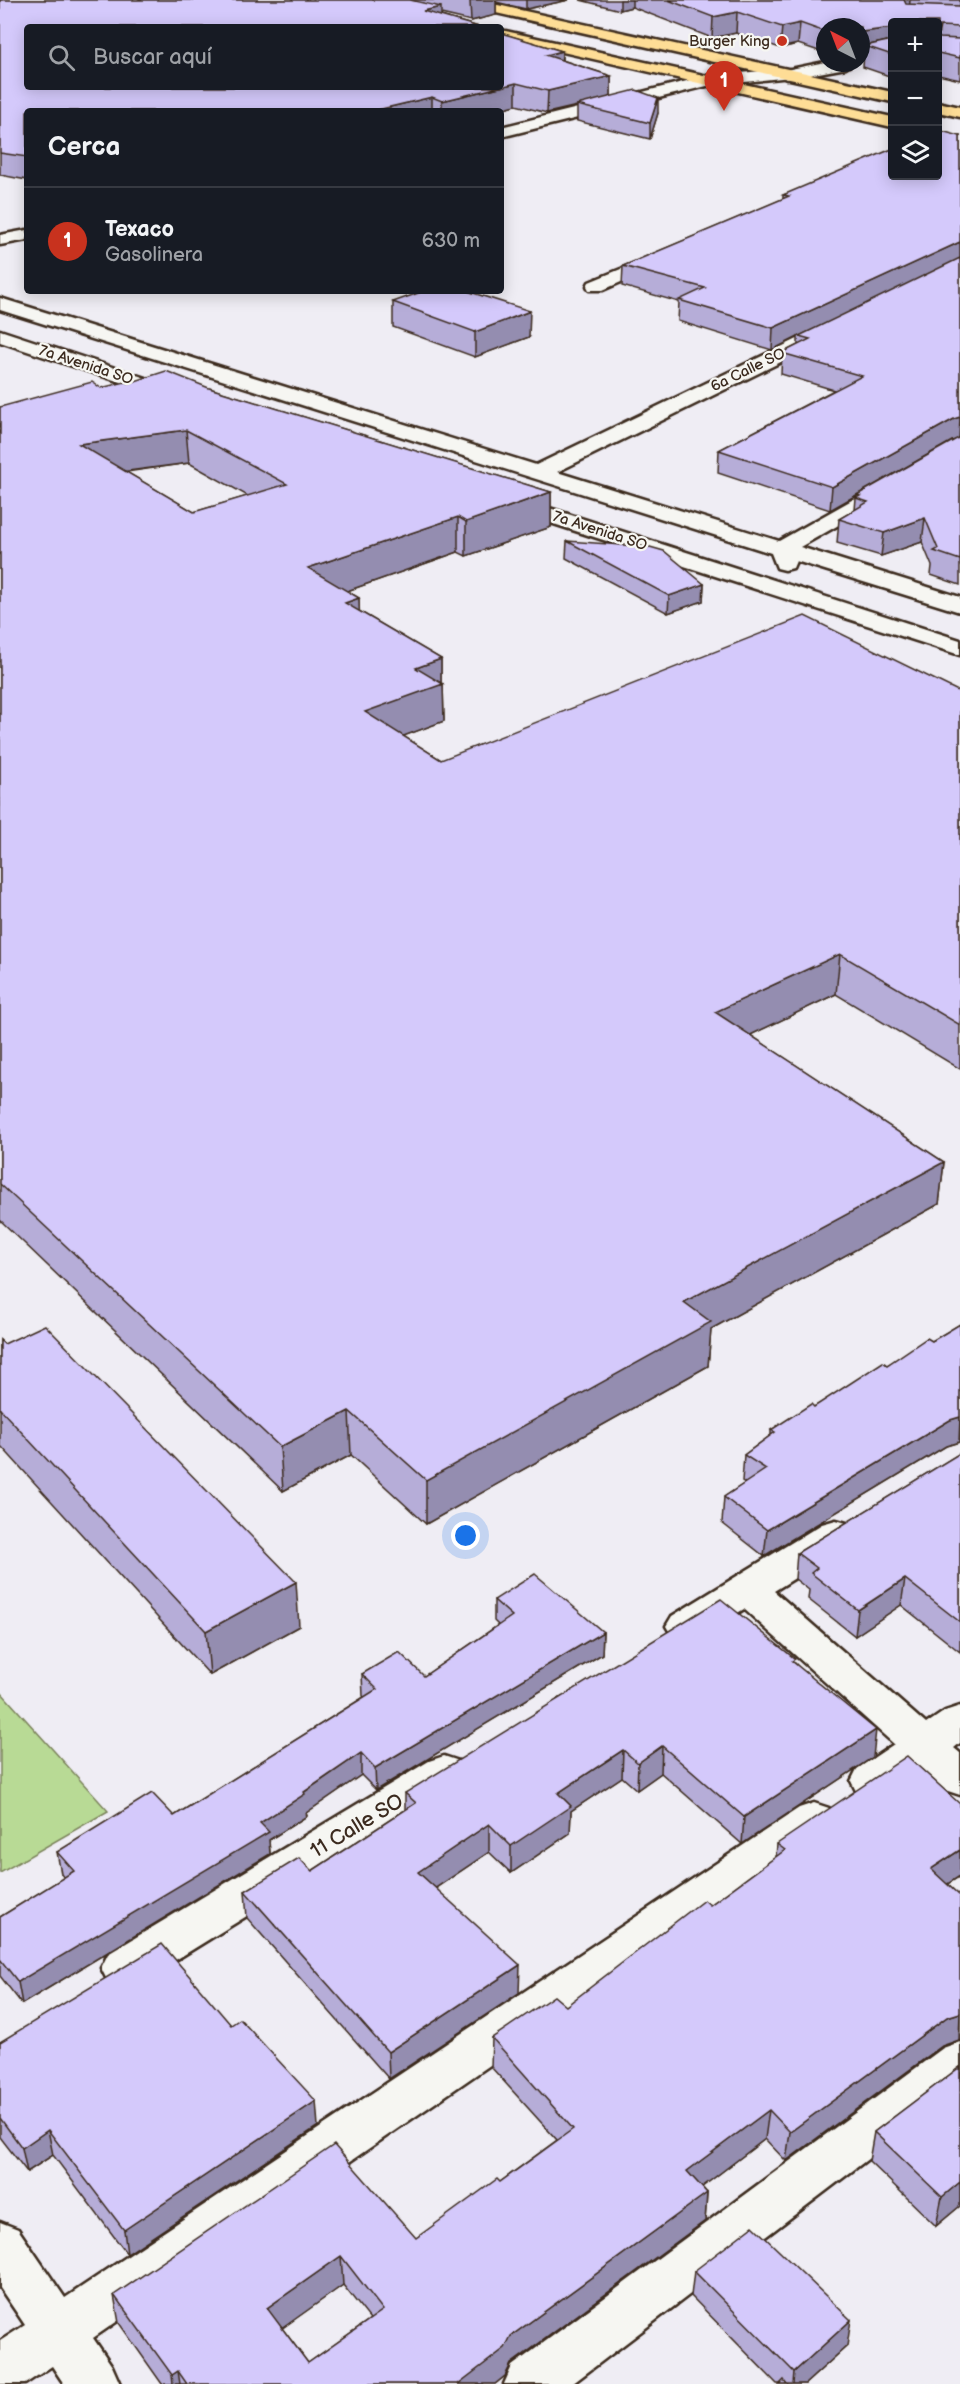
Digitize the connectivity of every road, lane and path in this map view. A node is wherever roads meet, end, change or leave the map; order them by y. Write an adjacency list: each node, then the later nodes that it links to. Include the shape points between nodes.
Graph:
1 (467, 1): 4 (highway)
2 (504, 35): 5 (highway)
3 (816, 68): 4 (street)
4 (786, 74): 5 (street); 6 (highway)
5 (707, 81): 9 (highway); 10 (street)
6 (888, 96)
7 (942, 108): 8 (highway)
8 (960, 112)
9 (888, 121)
10 (504, 131)
11 (24, 236): 12 (street)
12 (0, 240)
13 (684, 248): 14 (street)
14 (596, 286)
15 (0, 304): 18 (street, 7a Avenida SO)
16 (844, 324): 22 (street, 6a Calle SO)
17 (0, 336): 19 (street, 7a Avenida SO)
18 (223, 375): 19 (street); 22 (street, 7a Avenida SO)
19 (177, 395): 20 (street, 7a Avenida SO)
20 (199, 402)
21 (960, 447): 24 (street)
22 (537, 472): 24 (street, 7a Avenida SO)
23 (492, 496): 25 (street, 7a Avenida SO)
24 (781, 549): 25 (street); 26 (street, 7a Avenida SO)
25 (795, 594): 27 (street, 7a Avenida SO)
26 (960, 605)
27 (960, 648)
28 (868, 1514): 29 (street)
29 (746, 1589): 30 (street); 31 (street)
30 (656, 1644)
31 (942, 1734): 33 (street); 37 (street)
32 (475, 1754): 34 (street, 11 Calle SO)
33 (960, 1778)
34 (91, 1988)
35 (960, 2062): 40 (street)
36 (0, 2245): 37 (street)
37 (58, 2332): 38 (street); 39 (street)
38 (0, 2371)
39 (94, 2384)
40 (530, 2384)

